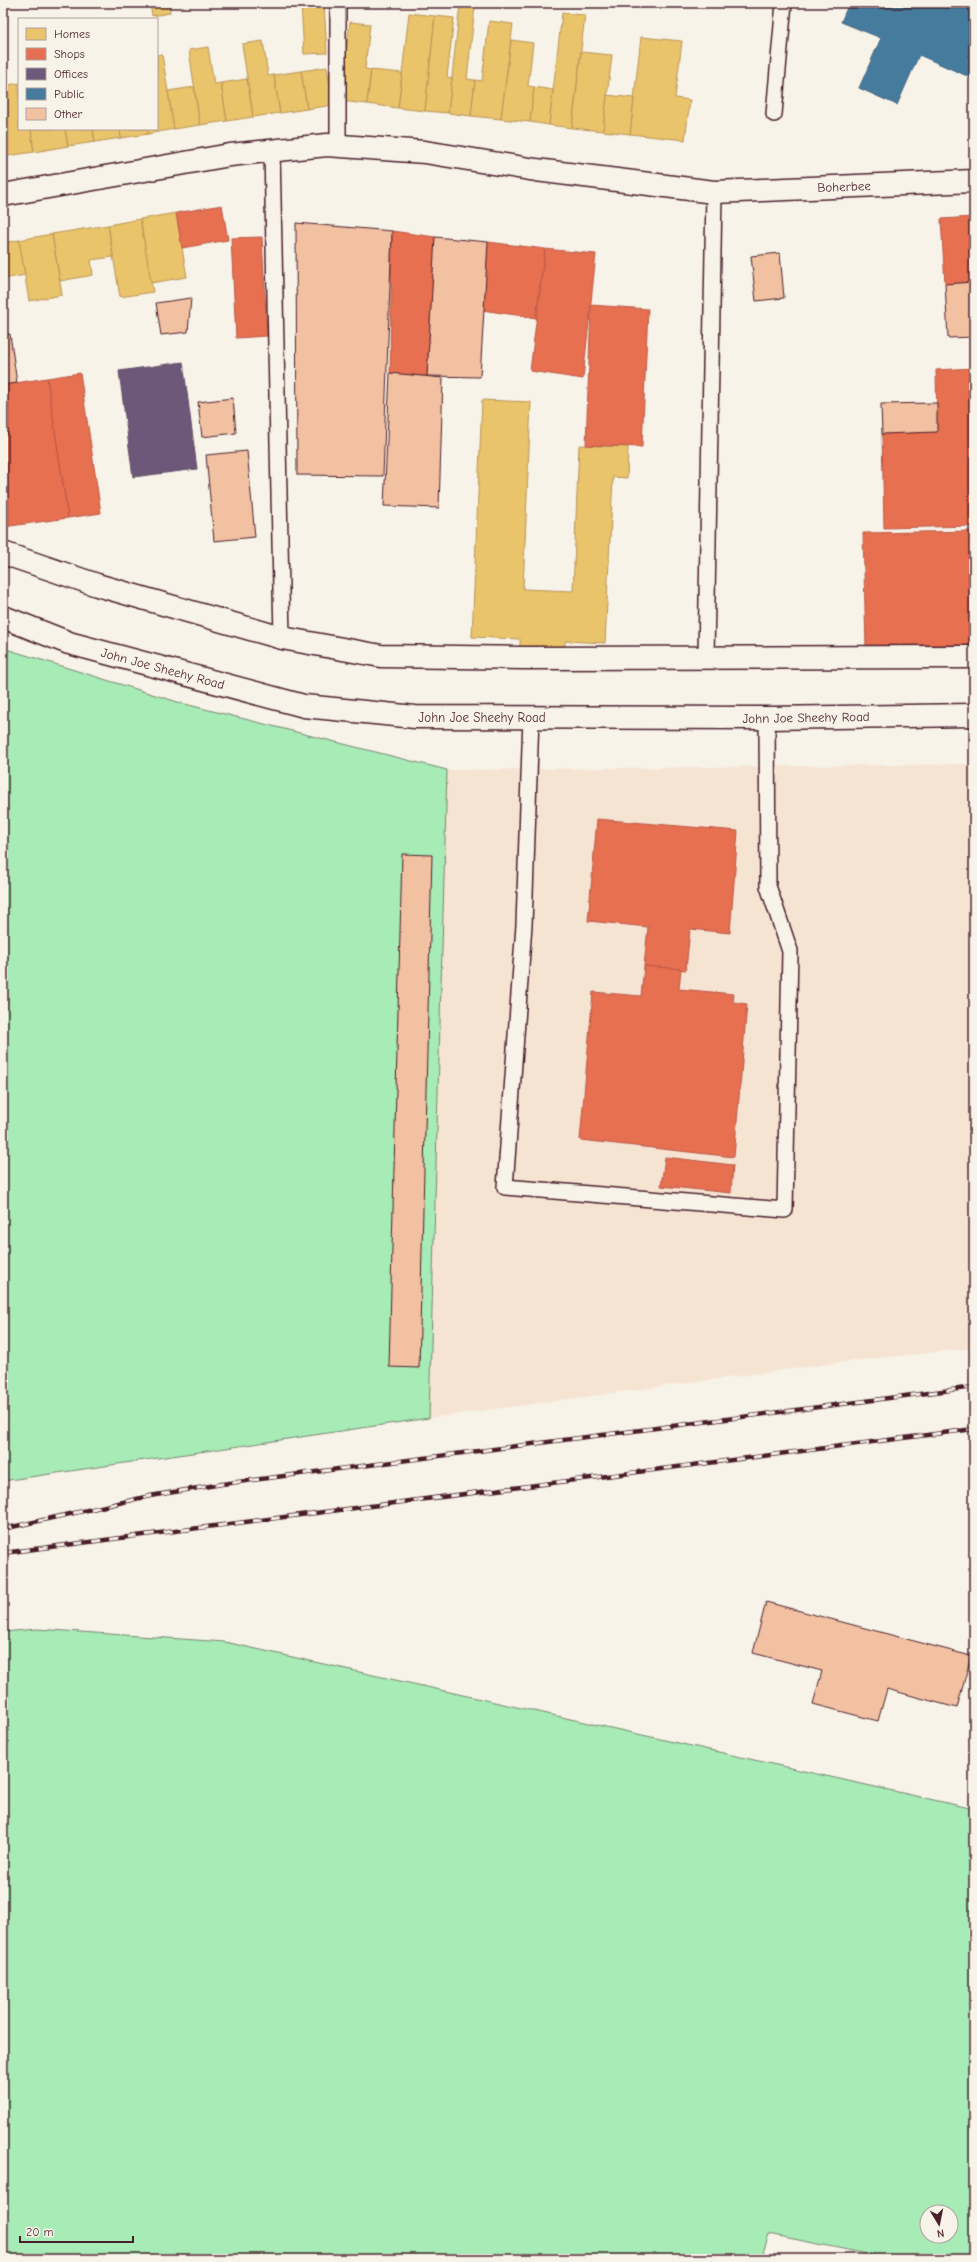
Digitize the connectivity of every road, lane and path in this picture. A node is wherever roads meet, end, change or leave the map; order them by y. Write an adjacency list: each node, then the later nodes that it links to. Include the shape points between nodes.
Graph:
1 (338, 3): 4 (lane)
2 (784, 3): 3 (lane)
3 (774, 114)
4 (338, 146): 5 (main road, Boherbee); 7 (main road, Boherbee, via 425,152 536,170)
5 (272, 151): 8 (main road, Boherbee, via 230,155); 11 (lane)
6 (974, 181): 7 (main road, Boherbee)
7 (714, 192): 13 (lane)
8 (3, 195)
9 (3, 553): 11 (main road, via 97,585)
10 (3, 617): 15 (main road, John Joe Sheehy Road, via 69,643 304,706 414,717)
11 (282, 638): 13 (main road, via 381,656)
12 (974, 657): 13 (main road)
13 (706, 658)
14 (974, 715): 16 (main road, John Joe Sheehy Road)
15 (531, 717): 16 (main road, John Joe Sheehy Road); 16 (lane, via 524,925 505,1187 785,1210 790,951 768,886)
16 (767, 718)

